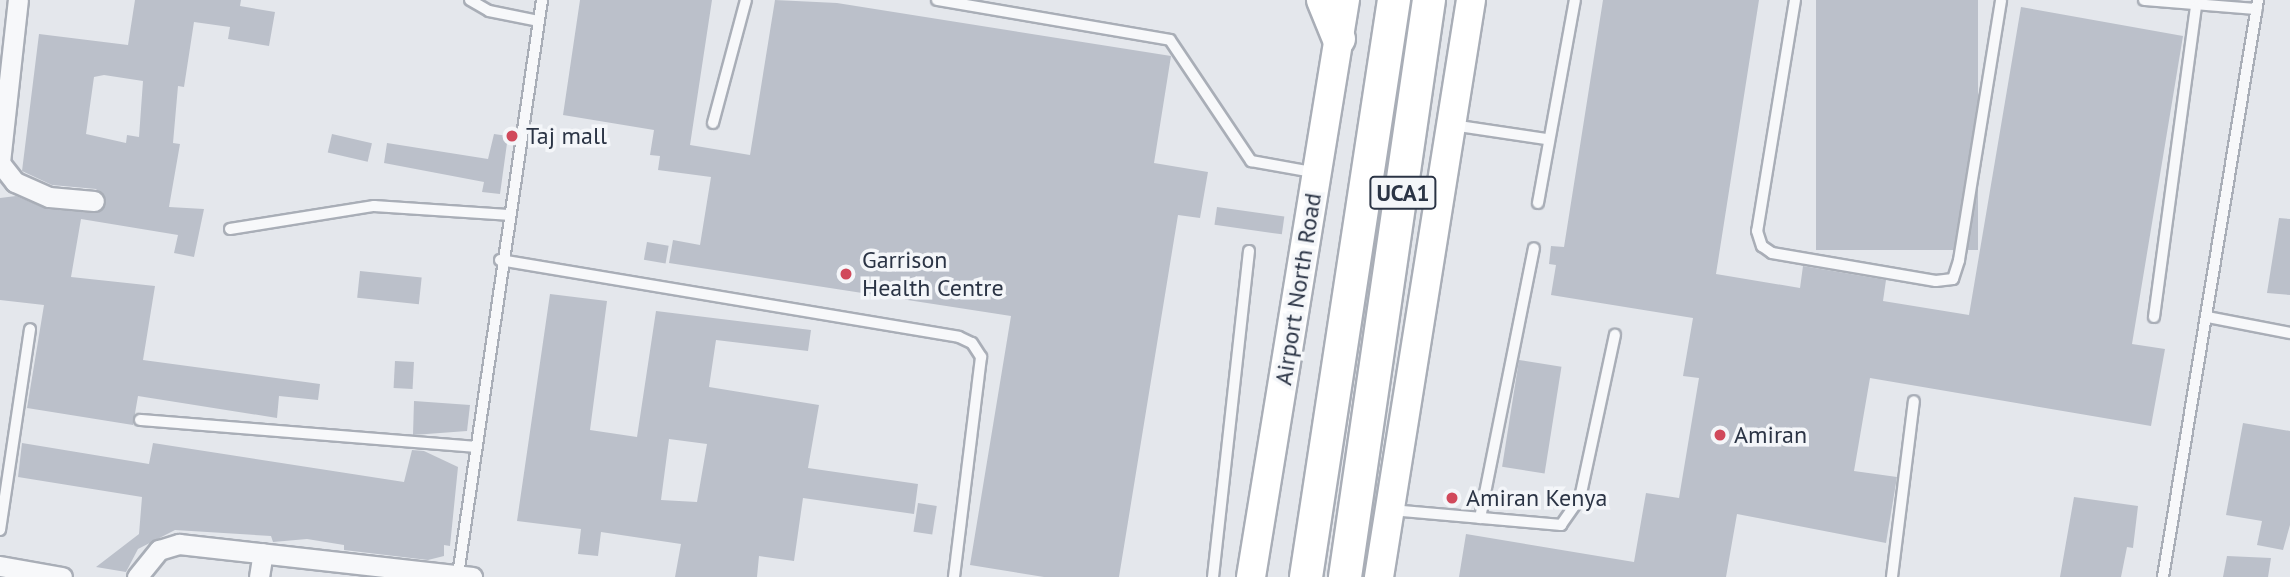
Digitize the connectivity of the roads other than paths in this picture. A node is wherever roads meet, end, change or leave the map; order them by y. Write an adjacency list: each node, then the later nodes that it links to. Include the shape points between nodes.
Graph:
1 (18, 0): 22 (street)
2 (470, 0): 17 (lane, via 489,11)
3 (542, 0): 17 (lane)
4 (746, 0): 19 (lane)
5 (937, 0): 23 (lane, via 1170,40 1251,161)
6 (1323, 0): 18 (main road)
7 (1345, 0): 18 (main road, Airport North Road)
8 (1394, 0): 51 (main road, UCA1)
9 (1429, 0): 52 (main road, UCA1)
10 (1471, 0): 20 (main road, UCA1)
11 (1575, 0): 21 (lane)
12 (1795, 0): 13 (lane, via 1757,231 1762,246 1772,254 1936,281 1953,279 1959,260)
13 (2001, 0)
14 (2144, 0): 16 (lane)
15 (2258, 4): 16 (lane); 32 (lane)
16 (2196, 7): 31 (lane)
17 (538, 21): 26 (lane)
18 (1339, 38): 23 (main road, Airport North Road)
19 (713, 123)
20 (1451, 125): 21 (lane); 39 (main road, UCA1)
21 (1546, 139): 25 (lane)
22 (0, 163): 24 (street, via 15,182 49,197)
23 (1317, 172): 50 (main road, Airport North Road)
24 (94, 201)
25 (1538, 203)
26 (508, 215): 27 (lane, via 374,206); 30 (lane)
27 (230, 229)
28 (1535, 248): 40 (lane)
29 (1249, 251): 49 (lane)
30 (500, 260): 38 (lane); 48 (lane, via 959,337 972,344 981,357)
31 (2154, 317)
32 (2208, 317): 34 (lane); 55 (lane)
33 (30, 329): 41 (lane)
34 (2290, 333)
35 (1615, 334): 40 (lane, via 1580,498 1570,516 1561,525 1545,526)
36 (1914, 401): 54 (lane)
37 (140, 420): 38 (lane)
38 (472, 447): 44 (lane)
39 (1390, 510): 40 (lane); 53 (main road, UCA1)
40 (1480, 518)
41 (0, 530)
42 (263, 553): 44 (street); 46 (street, via 179,544 159,550); 47 (street)
43 (0, 566): 45 (street)
44 (465, 576)
45 (62, 577)
46 (137, 577)
47 (259, 577)
48 (954, 577)
49 (1213, 577)
50 (1251, 577)
51 (1306, 577)
52 (1345, 577)
53 (1379, 577)
54 (1892, 577)
55 (2163, 577)

